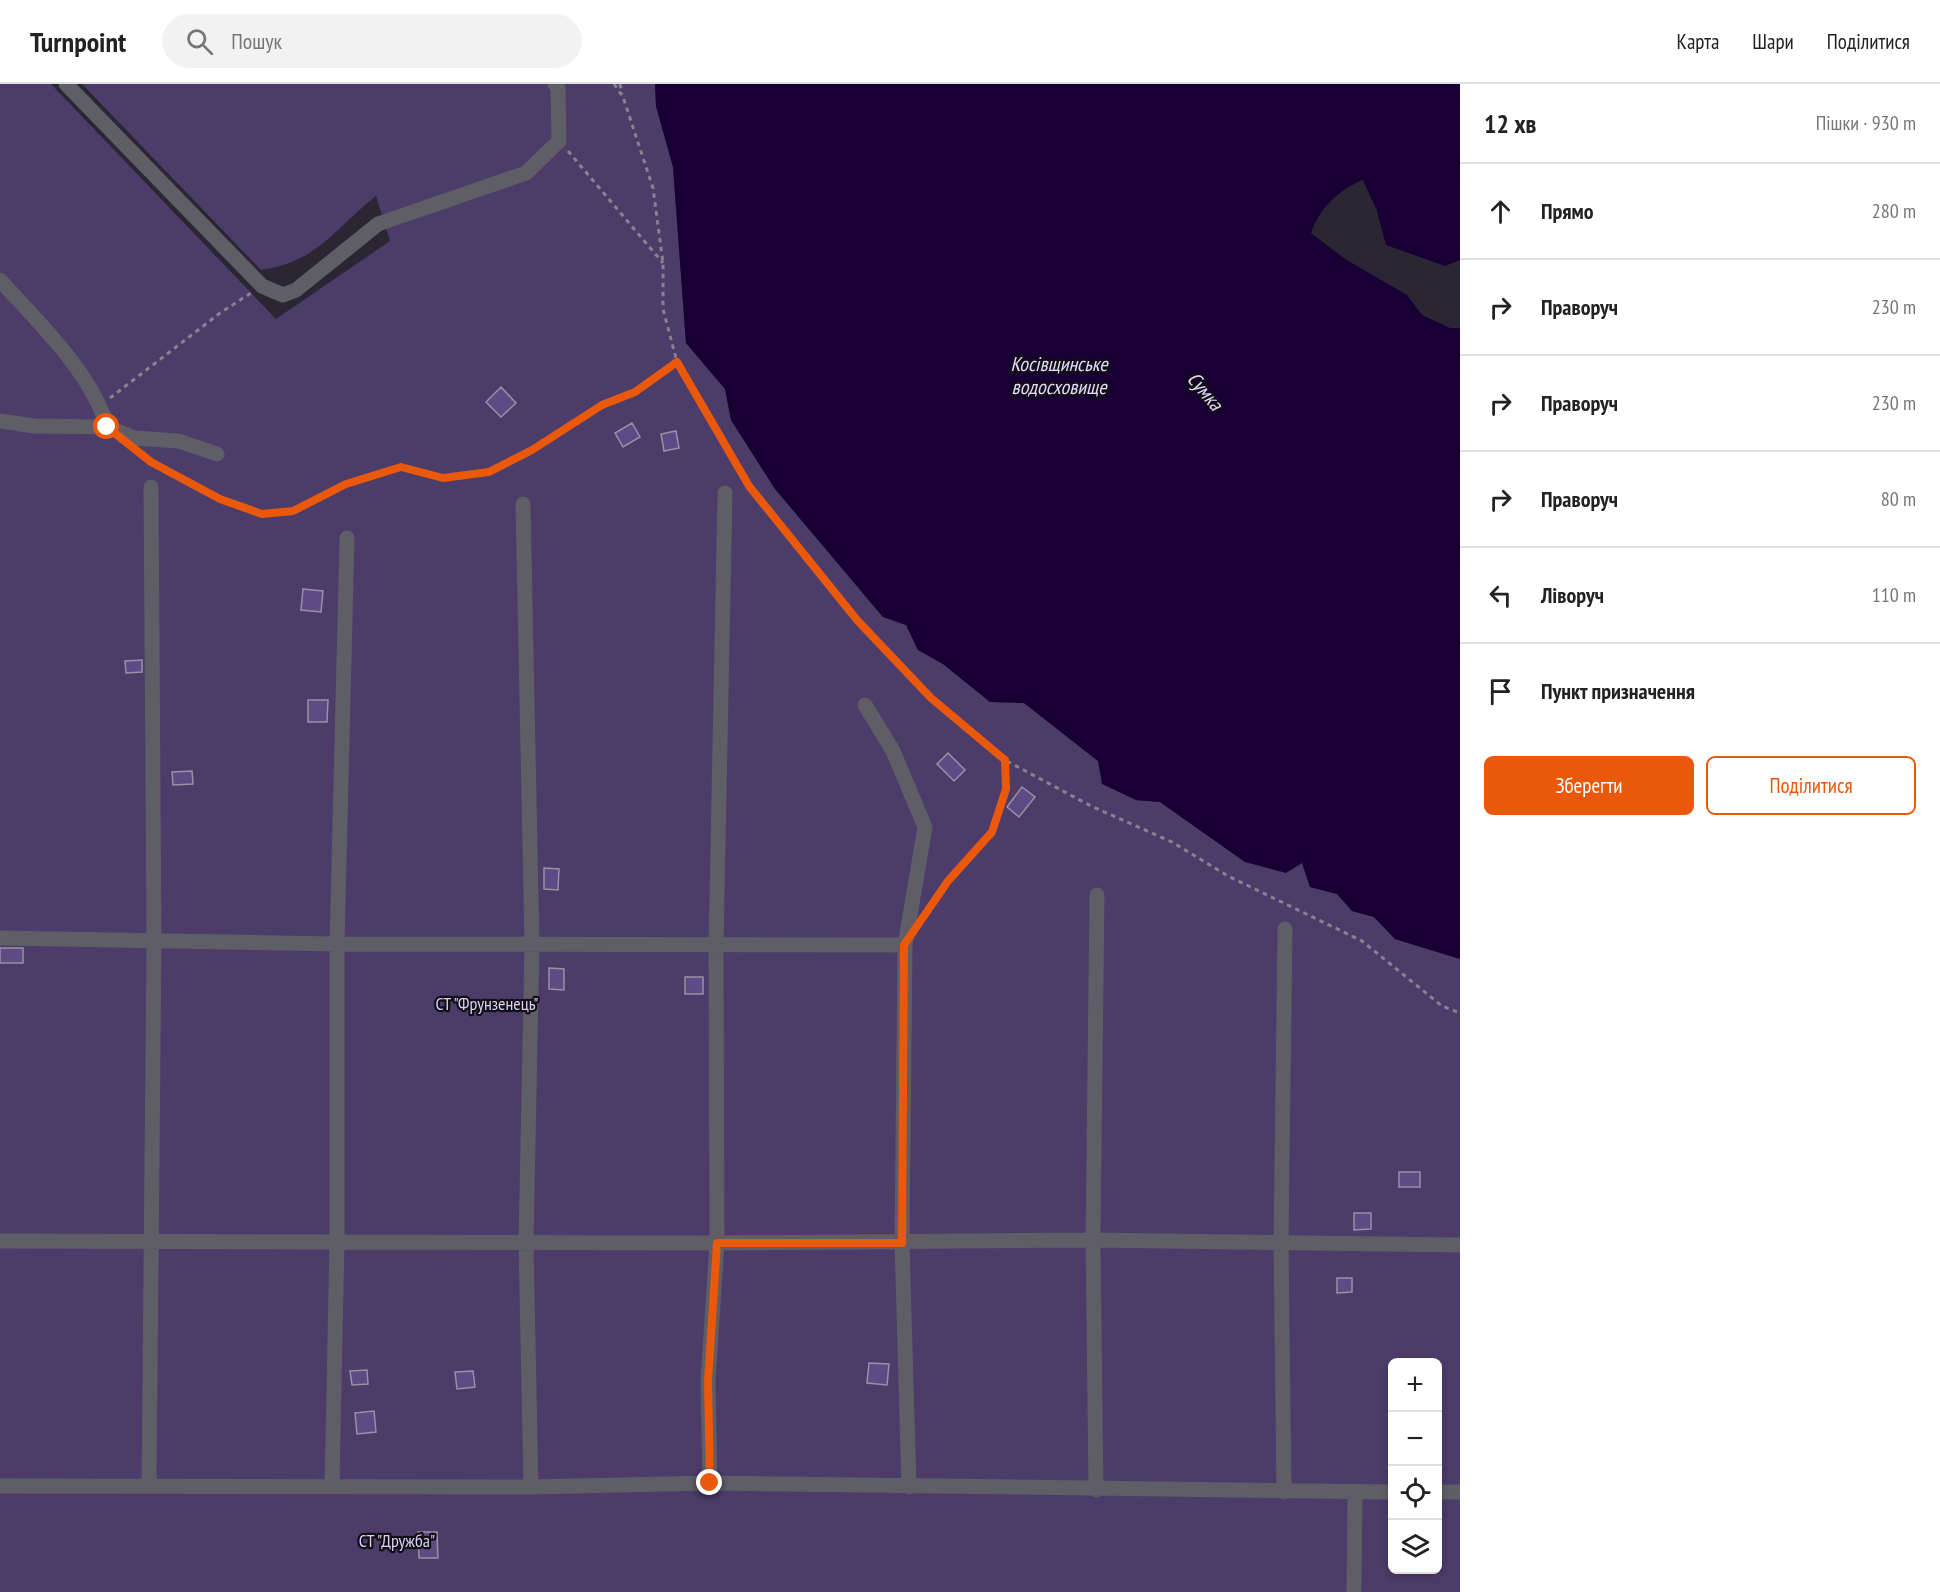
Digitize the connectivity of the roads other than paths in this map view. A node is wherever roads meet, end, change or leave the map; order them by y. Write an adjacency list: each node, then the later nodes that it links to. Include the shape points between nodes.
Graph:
1 (66, 84): 2 (street, via 262,286 283,296 296,290 378,224 526,173 559,141)
2 (555, 84)
3 (0, 280): 5 (street, via 57,345 101,405)
4 (0, 420): 5 (street, via 34,426)
5 (107, 427): 6 (street, via 134,438 179,441)
6 (217, 454)
7 (151, 487): 15 (street)
8 (725, 493): 19 (street)
9 (523, 504): 17 (street)
10 (347, 538): 16 (street)
11 (865, 705): 18 (street, via 893,751 925,827)
12 (1096, 895): 21 (street)
13 (1285, 928): 24 (street)
14 (0, 938): 15 (street)
15 (154, 942): 16 (street); 20 (street)
16 (337, 944): 17 (street); 23 (street)
17 (532, 945): 19 (street); 25 (street)
18 (904, 945): 19 (street); 27 (street)
19 (716, 946): 26 (street)
20 (152, 1240): 22 (street); 23 (street); 30 (street)
21 (1093, 1240): 24 (street); 27 (street); 35 (street)
22 (0, 1241)
23 (337, 1241): 25 (street); 31 (street)
24 (1281, 1242): 28 (street); 36 (street)
25 (526, 1243): 26 (street); 33 (street)
26 (717, 1243): 27 (street); 29 (street, via 708,1381)
27 (902, 1243): 34 (street)
28 (1460, 1245)
29 (710, 1483): 33 (street); 34 (street)
30 (149, 1485): 31 (street); 32 (street)
31 (332, 1485): 33 (street)
32 (0, 1486)
33 (531, 1487)
34 (909, 1487): 35 (street)
35 (1096, 1490): 36 (street)
36 (1284, 1492): 37 (street)
37 (1355, 1492): 38 (street); 41 (street)
38 (1388, 1492)
39 (1442, 1492): 40 (street)
40 (1460, 1492)
41 (1354, 1592)

